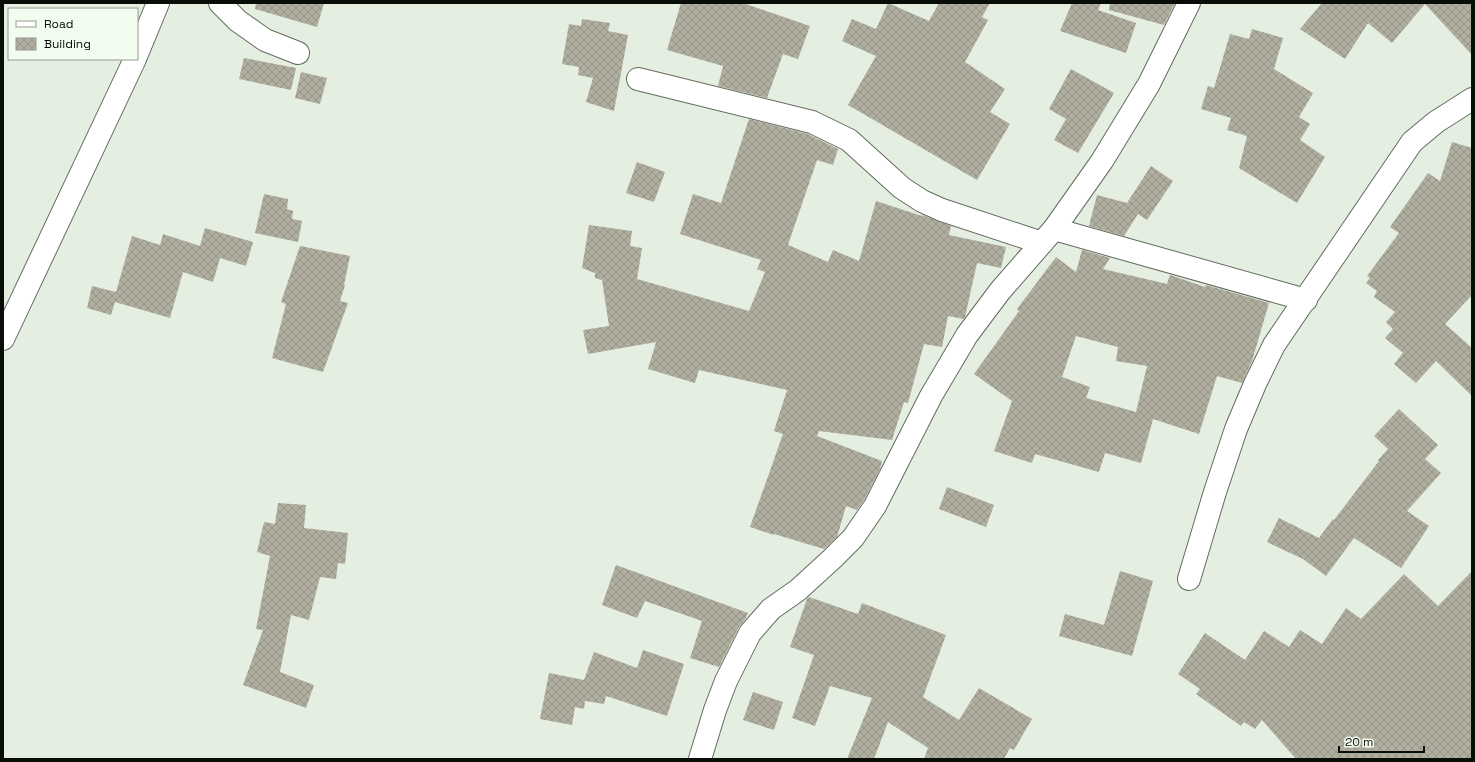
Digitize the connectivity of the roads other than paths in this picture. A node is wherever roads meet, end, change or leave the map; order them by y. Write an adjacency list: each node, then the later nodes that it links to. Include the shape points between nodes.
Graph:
1 (158, 3): 4 (street)
2 (220, 3): 5 (street, via 238,21 265,40)
3 (1189, 3): 9 (street, via 1149,84 1102,161)
4 (138, 52)
5 (298, 53)
6 (135, 60): 11 (street)
7 (638, 79): 9 (street, via 812,122 849,140 902,188 922,201 942,210)
8 (1472, 99): 10 (street, via 1436,122 1412,142)
9 (1048, 236): 10 (street); 13 (street, via 1000,291 967,335 931,396 875,506 853,538 798,590 771,609 750,633 726,681)
10 (1306, 300): 12 (street, via 1274,345 1244,409 1215,492)
11 (3, 339)
12 (1189, 579)
13 (700, 759)

